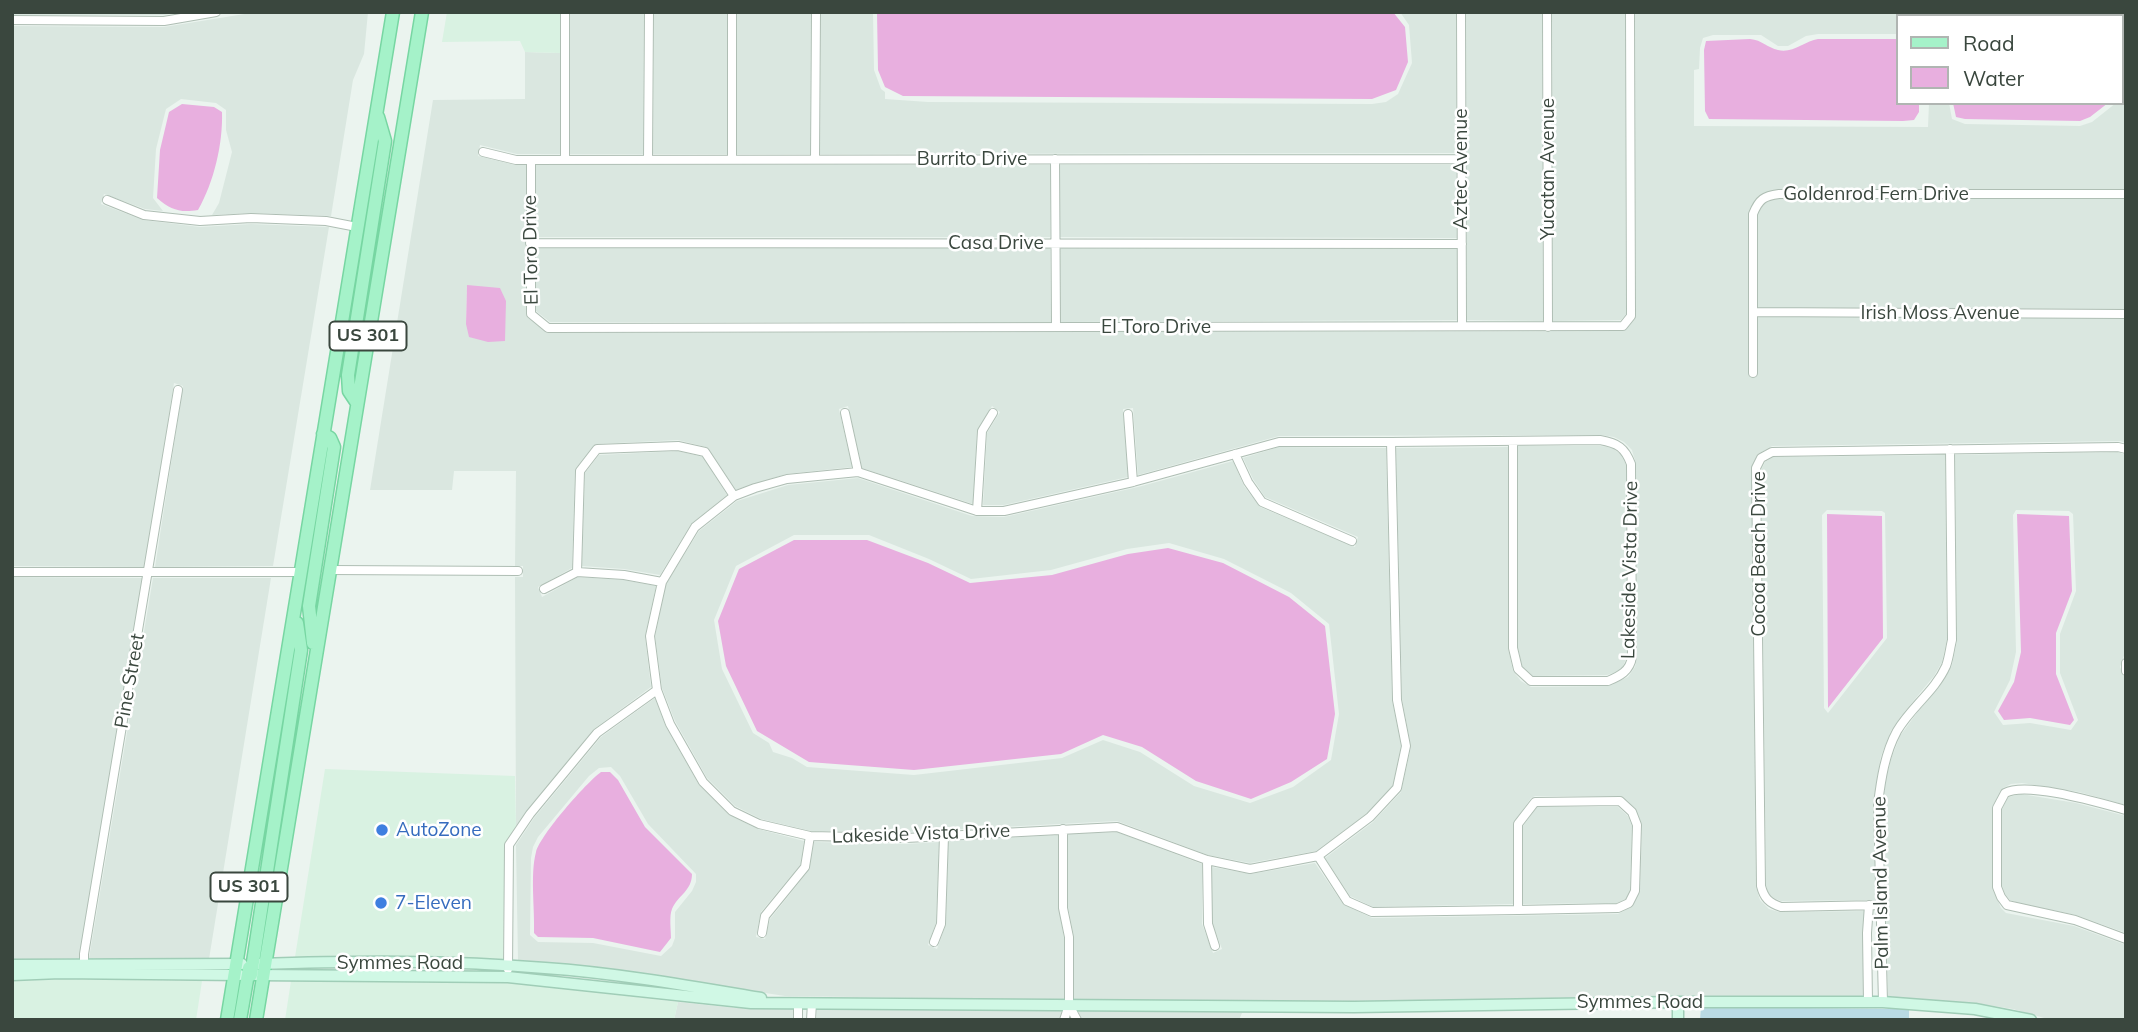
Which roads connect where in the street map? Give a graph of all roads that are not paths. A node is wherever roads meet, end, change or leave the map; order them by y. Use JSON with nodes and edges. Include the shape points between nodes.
{"nodes":[{"id":1,"x":216,"y":12,"type":"edge"},
{"id":2,"x":393,"y":12,"type":"edge"},
{"id":3,"x":422,"y":12,"type":"edge"},
{"id":4,"x":565,"y":12,"type":"edge"},
{"id":5,"x":649,"y":12,"type":"edge"},
{"id":6,"x":732,"y":12,"type":"edge"},
{"id":7,"x":816,"y":12,"type":"edge"},
{"id":8,"x":1461,"y":12,"type":"edge"},
{"id":9,"x":1547,"y":12,"type":"edge"},
{"id":10,"x":1630,"y":12,"type":"edge"},
{"id":11,"x":12,"y":20,"type":"edge"},
{"id":12,"x":377,"y":113,"type":"junction"},
{"id":13,"x":484,"y":152,"type":"dead end"},
{"id":14,"x":565,"y":159,"type":"junction"},
{"id":15,"x":648,"y":159,"type":"junction"},
{"id":16,"x":732,"y":159,"type":"junction"},
{"id":17,"x":815,"y":159,"type":"junction"},
{"id":18,"x":1055,"y":159,"type":"junction"},
{"id":19,"x":1461,"y":159,"type":"junction"},
{"id":20,"x":531,"y":160,"type":"junction"},
{"id":21,"x":2126,"y":194,"type":"edge"},
{"id":22,"x":107,"y":200,"type":"dead end"},
{"id":23,"x":357,"y":227,"type":"junction"},
{"id":24,"x":530,"y":243,"type":"junction"},
{"id":25,"x":1055,"y":243,"type":"junction"},
{"id":26,"x":1462,"y":244,"type":"junction"},
{"id":27,"x":1753,"y":312,"type":"junction"},
{"id":28,"x":2126,"y":314,"type":"edge"},
{"id":29,"x":1462,"y":325,"type":"junction"},
{"id":30,"x":1056,"y":327,"type":"junction"},
{"id":31,"x":1548,"y":327,"type":"junction"},
{"id":32,"x":1753,"y":373,"type":"dead end"},
{"id":33,"x":178,"y":390,"type":"dead end"},
{"id":34,"x":357,"y":403,"type":"junction"},
{"id":35,"x":845,"y":413,"type":"dead end"},
{"id":36,"x":993,"y":413,"type":"dead end"},
{"id":37,"x":1128,"y":414,"type":"dead end"},
{"id":38,"x":323,"y":434,"type":"junction"},
{"id":39,"x":1513,"y":441,"type":"junction"},
{"id":40,"x":1391,"y":442,"type":"junction"},
{"id":41,"x":1950,"y":449,"type":"junction"},
{"id":42,"x":2126,"y":449,"type":"edge"},
{"id":43,"x":1235,"y":454,"type":"junction"},
{"id":44,"x":858,"y":472,"type":"junction"},
{"id":45,"x":1133,"y":482,"type":"junction"},
{"id":46,"x":734,"y":496,"type":"junction"},
{"id":47,"x":977,"y":511,"type":"junction"},
{"id":48,"x":1352,"y":541,"type":"dead end"},
{"id":49,"x":330,"y":570,"type":"junction"},
{"id":50,"x":518,"y":571,"type":"dead end"},
{"id":51,"x":12,"y":572,"type":"edge"},
{"id":52,"x":300,"y":572,"type":"junction"},
{"id":53,"x":577,"y":572,"type":"junction"},
{"id":54,"x":149,"y":573,"type":"junction"},
{"id":55,"x":662,"y":582,"type":"junction"},
{"id":56,"x":544,"y":589,"type":"dead end"},
{"id":57,"x":315,"y":659,"type":"junction"},
{"id":58,"x":2126,"y":663,"type":"edge"},
{"id":59,"x":2126,"y":671,"type":"edge"},
{"id":60,"x":657,"y":690,"type":"junction"},
{"id":61,"x":2126,"y":810,"type":"edge"},
{"id":62,"x":1063,"y":829,"type":"junction"},
{"id":63,"x":944,"y":835,"type":"junction"},
{"id":64,"x":810,"y":836,"type":"junction"},
{"id":65,"x":1318,"y":856,"type":"junction"},
{"id":66,"x":1207,"y":860,"type":"junction"},
{"id":67,"x":1869,"y":905,"type":"junction"},
{"id":68,"x":1881,"y":905,"type":"junction"},
{"id":69,"x":1518,"y":910,"type":"junction"},
{"id":70,"x":762,"y":933,"type":"dead end"},
{"id":71,"x":2126,"y":939,"type":"edge"},
{"id":72,"x":934,"y":942,"type":"dead end"},
{"id":73,"x":1867,"y":942,"type":"junction"},
{"id":74,"x":1881,"y":942,"type":"junction"},
{"id":75,"x":1215,"y":946,"type":"dead end"},
{"id":76,"x":12,"y":965,"type":"edge"},
{"id":77,"x":84,"y":968,"type":"junction"},
{"id":78,"x":250,"y":969,"type":"junction"},
{"id":79,"x":508,"y":971,"type":"junction"},
{"id":80,"x":12,"y":975,"type":"edge"},
{"id":81,"x":1678,"y":1002,"type":"junction"},
{"id":82,"x":1868,"y":1002,"type":"junction"},
{"id":83,"x":1882,"y":1002,"type":"junction"},
{"id":84,"x":798,"y":1003,"type":"junction"},
{"id":85,"x":812,"y":1003,"type":"junction"},
{"id":86,"x":1069,"y":1005,"type":"junction"},
{"id":87,"x":227,"y":1020,"type":"edge"},
{"id":88,"x":240,"y":1020,"type":"edge"},
{"id":89,"x":256,"y":1020,"type":"edge"},
{"id":90,"x":798,"y":1020,"type":"edge"},
{"id":91,"x":811,"y":1020,"type":"edge"},
{"id":92,"x":1064,"y":1020,"type":"edge"},
{"id":93,"x":1077,"y":1020,"type":"edge"},
{"id":94,"x":1678,"y":1020,"type":"edge"},
{"id":95,"x":2031,"y":1020,"type":"edge"}],
"edges":[{"from":1,"to":11,"type":"street","via":[[164,21]]},
{"from":2,"to":12,"type":"main road","number":"US 301"},
{"from":3,"to":34,"type":"main road","number":"US 301"},
{"from":4,"to":14,"type":"street"},
{"from":5,"to":15,"type":"street"},
{"from":6,"to":16,"type":"street"},
{"from":7,"to":17,"type":"street"},
{"from":8,"to":19,"type":"street","name":"Aztec Avenue"},
{"from":9,"to":31,"type":"street","name":"Yucatan Avenue"},
{"from":10,"to":31,"type":"street","name":"El Toro Drive","via":[[1631,316],[1623,326]]},
{"from":12,"to":23,"type":"main road","number":"US 301"},
{"from":12,"to":34,"type":"main road","via":[[385,141],[348,375],[349,391]]},
{"from":13,"to":20,"type":"street","name":"Burrito Drive"},
{"from":14,"to":15,"type":"street","name":"Burrito Drive"},
{"from":14,"to":20,"type":"street","name":"Burrito Drive"},
{"from":15,"to":16,"type":"street","name":"Burrito Drive"},
{"from":16,"to":17,"type":"street","name":"Burrito Drive"},
{"from":17,"to":18,"type":"street","name":"Burrito Drive"},
{"from":18,"to":19,"type":"street","name":"Burrito Drive"},
{"from":18,"to":25,"type":"street"},
{"from":19,"to":26,"type":"street","name":"Aztec Avenue"},
{"from":20,"to":24,"type":"street","name":"El Toro Drive"},
{"from":21,"to":27,"type":"street","name":"Goldenrod Fern Drive","via":[[1765,196],[1754,214]]},
{"from":22,"to":23,"type":"street","via":[[144,215],[200,221],[326,221]]},
{"from":23,"to":38,"type":"main road","number":"US 301"},
{"from":24,"to":25,"type":"street","name":"Casa Drive"},
{"from":24,"to":30,"type":"street","name":"El Toro Drive","via":[[531,314],[548,328]]},
{"from":25,"to":26,"type":"street","name":"Casa Drive"},
{"from":25,"to":30,"type":"street"},
{"from":26,"to":29,"type":"street","name":"Aztec Avenue"},
{"from":27,"to":28,"type":"street","name":"Irish Moss Avenue"},
{"from":27,"to":32,"type":"street","name":"Goldenrod Fern Drive"},
{"from":29,"to":30,"type":"street","name":"El Toro Drive"},
{"from":29,"to":31,"type":"street","name":"El Toro Drive"},
{"from":33,"to":54,"type":"street","name":"Pine Street"},
{"from":34,"to":49,"type":"main road","number":"US 301"},
{"from":35,"to":44,"type":"street"},
{"from":36,"to":47,"type":"street","via":[[982,431]]},
{"from":37,"to":45,"type":"street"},
{"from":38,"to":52,"type":"main road","number":"US 301"},
{"from":38,"to":57,"type":"main road","via":[[334,447],[309,606]]},
{"from":39,"to":39,"type":"street","name":"Lakeside Vista Drive","via":[[1513,648],[1518,669],[1531,681],[1608,681],[1618,677],[1626,672],[1632,657],[1631,464],[1627,453],[1621,446],[1600,440]]},
{"from":39,"to":40,"type":"street","name":"Lakeside Vista Drive"},
{"from":40,"to":43,"type":"street","name":"Lakeside Vista Drive","via":[[1279,442]]},
{"from":40,"to":65,"type":"street","name":"Lakeside Vista Drive","via":[[1397,700],[1406,746],[1397,788],[1370,817]]},
{"from":41,"to":42,"type":"street","name":"Cocoa Beach Drive"},
{"from":41,"to":67,"type":"street","name":"Cocoa Beach Drive","via":[[1772,452],[1761,458],[1756,468],[1763,896],[1781,907]]},
{"from":41,"to":68,"type":"street","name":"Palm Island Avenue","via":[[1952,640],[1947,664],[1905,719],[1886,758],[1878,804]]},
{"from":43,"to":45,"type":"street","name":"Lakeside Vista Drive"},
{"from":43,"to":48,"type":"street","via":[[1262,502]]},
{"from":44,"to":46,"type":"street","name":"Lakeside Vista Drive","via":[[787,479]]},
{"from":44,"to":47,"type":"street","name":"Lakeside Vista Drive"},
{"from":45,"to":47,"type":"street","name":"Lakeside Vista Drive","via":[[1004,511]]},
{"from":46,"to":53,"type":"street","via":[[705,452],[678,446],[597,449],[580,471]]},
{"from":46,"to":55,"type":"street","name":"Lakeside Vista Drive","via":[[695,527]]},
{"from":49,"to":50,"type":"street"},
{"from":49,"to":57,"type":"main road","number":"US 301"},
{"from":51,"to":54,"type":"street"},
{"from":52,"to":54,"type":"street"},
{"from":52,"to":78,"type":"main road","number":"US 301"},
{"from":53,"to":55,"type":"street"},
{"from":53,"to":56,"type":"street"},
{"from":54,"to":77,"type":"street","name":"Pine Street"},
{"from":55,"to":60,"type":"street","name":"Lakeside Vista Drive","via":[[650,636]]},
{"from":57,"to":78,"type":"main road","number":"US 301"},
{"from":58,"to":59,"type":"street"},
{"from":60,"to":64,"type":"street","name":"Lakeside Vista Drive","via":[[670,724],[703,782],[732,811],[759,824]]},
{"from":60,"to":79,"type":"street","via":[[597,733],[509,845]]},
{"from":61,"to":71,"type":"street","via":[[2021,789],[2005,793],[1997,808],[1997,887],[2007,905],[2075,920]]},
{"from":62,"to":63,"type":"street","name":"Lakeside Vista Drive"},
{"from":62,"to":66,"type":"street","name":"Lakeside Vista Drive","via":[[1117,827]]},
{"from":62,"to":86,"type":"street"},
{"from":63,"to":64,"type":"street","name":"Lakeside Vista Drive"},
{"from":63,"to":72,"type":"street","via":[[941,924]]},
{"from":64,"to":70,"type":"street","via":[[805,867],[765,916]]},
{"from":65,"to":66,"type":"street","name":"Lakeside Vista Drive","via":[[1250,869]]},
{"from":65,"to":69,"type":"street","via":[[1347,901],[1372,912]]},
{"from":66,"to":75,"type":"street","via":[[1208,924]]},
{"from":67,"to":68,"type":"street","name":"Cocoa Beach Drive"},
{"from":67,"to":73,"type":"street","name":"Palm Island Avenue"},
{"from":68,"to":74,"type":"street","name":"Palm Island Avenue"},
{"from":69,"to":69,"type":"street","via":[[1618,908],[1629,903],[1635,891],[1637,825],[1632,812],[1620,801],[1535,802],[1518,824]]},
{"from":73,"to":74,"type":"street"},
{"from":73,"to":82,"type":"street","name":"Palm Island Avenue"},
{"from":74,"to":83,"type":"street","name":"Palm Island Avenue"},
{"from":76,"to":77,"type":"street","name":"Symmes Road"},
{"from":77,"to":78,"type":"street","name":"Symmes Road"},
{"from":77,"to":80,"type":"street","name":"Symmes Road"},
{"from":78,"to":79,"type":"street","name":"Symmes Road"},
{"from":78,"to":87,"type":"main road","number":"US 301"},
{"from":78,"to":88,"type":"main road"},
{"from":78,"to":89,"type":"main road","number":"US 301"},
{"from":79,"to":84,"type":"street","name":"Symmes Road","via":[[607,974]]},
{"from":81,"to":82,"type":"street","name":"Symmes Road"},
{"from":81,"to":86,"type":"street","name":"Symmes Road"},
{"from":81,"to":94,"type":"street"},
{"from":82,"to":83,"type":"street","name":"Symmes Road"},
{"from":83,"to":95,"type":"street","name":"Symmes Road","via":[[1975,1009]]},
{"from":84,"to":85,"type":"street","name":"Symmes Road"},
{"from":84,"to":90,"type":"street"},
{"from":85,"to":86,"type":"street","name":"Symmes Road"},
{"from":85,"to":91,"type":"street"},
{"from":86,"to":92,"type":"street"},
{"from":86,"to":93,"type":"street"}]}
